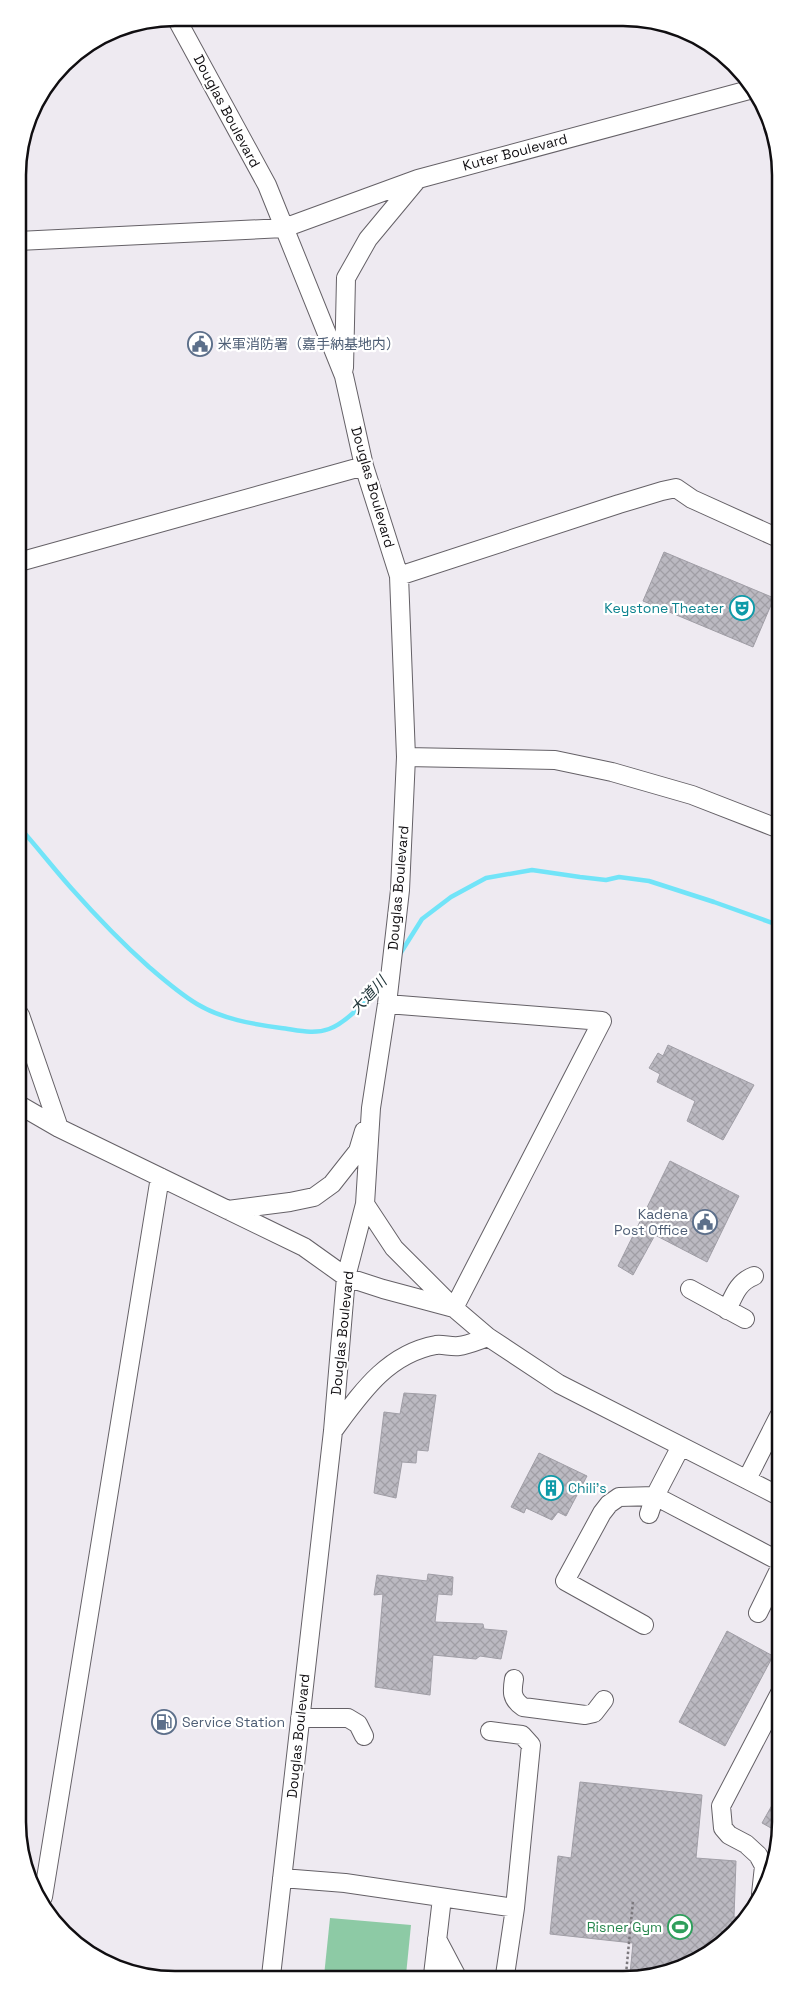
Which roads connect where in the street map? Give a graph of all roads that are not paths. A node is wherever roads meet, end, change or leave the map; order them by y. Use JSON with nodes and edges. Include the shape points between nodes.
{"nodes":[{"id":1,"x":180,"y":26,"type":"edge"},
{"id":2,"x":745,"y":91,"type":"edge"},
{"id":3,"x":418,"y":179,"type":"junction"},
{"id":4,"x":284,"y":228,"type":"junction"},
{"id":5,"x":27,"y":241,"type":"edge"},
{"id":6,"x":344,"y":376,"type":"junction"},
{"id":7,"x":364,"y":466,"type":"junction"},
{"id":8,"x":772,"y":535,"type":"edge"},
{"id":9,"x":27,"y":560,"type":"edge"},
{"id":10,"x":399,"y":576,"type":"junction"},
{"id":11,"x":406,"y":757,"type":"junction"},
{"id":12,"x":772,"y":826,"type":"edge"},
{"id":13,"x":387,"y":1004,"type":"junction"},
{"id":14,"x":26,"y":1034,"type":"edge"},
{"id":15,"x":371,"y":1108,"type":"junction"},
{"id":16,"x":26,"y":1109,"type":"edge"},
{"id":17,"x":59,"y":1128,"type":"junction"},
{"id":18,"x":160,"y":1177,"type":"junction"},
{"id":19,"x":365,"y":1204,"type":"junction"},
{"id":20,"x":228,"y":1210,"type":"junction"},
{"id":21,"x":754,"y":1276,"type":"dead end"},
{"id":22,"x":346,"y":1277,"type":"junction"},
{"id":23,"x":690,"y":1289,"type":"dead end"},
{"id":24,"x":454,"y":1308,"type":"junction"},
{"id":25,"x":728,"y":1310,"type":"junction"},
{"id":26,"x":745,"y":1319,"type":"dead end"},
{"id":27,"x":488,"y":1337,"type":"junction"},
{"id":28,"x":333,"y":1431,"type":"junction"},
{"id":29,"x":771,"y":1431,"type":"edge"},
{"id":30,"x":681,"y":1446,"type":"junction"},
{"id":31,"x":746,"y":1478,"type":"junction"},
{"id":32,"x":771,"y":1492,"type":"edge"},
{"id":33,"x":655,"y":1496,"type":"junction"},
{"id":34,"x":649,"y":1514,"type":"dead end"},
{"id":35,"x":771,"y":1557,"type":"edge"},
{"id":36,"x":771,"y":1586,"type":"edge"},
{"id":37,"x":758,"y":1613,"type":"dead end"},
{"id":38,"x":644,"y":1625,"type":"dead end"},
{"id":39,"x":514,"y":1679,"type":"dead end"},
{"id":40,"x":604,"y":1700,"type":"dead end"},
{"id":41,"x":771,"y":1710,"type":"edge"},
{"id":42,"x":300,"y":1718,"type":"junction"},
{"id":43,"x":490,"y":1732,"type":"dead end"},
{"id":44,"x":364,"y":1736,"type":"dead end"},
{"id":45,"x":764,"y":1869,"type":"edge"},
{"id":46,"x":282,"y":1878,"type":"junction"},
{"id":47,"x":44,"y":1892,"type":"edge"},
{"id":48,"x":442,"y":1898,"type":"junction"},
{"id":49,"x":515,"y":1908,"type":"junction"},
{"id":50,"x":437,"y":1939,"type":"junction"},
{"id":51,"x":272,"y":1971,"type":"edge"},
{"id":52,"x":433,"y":1971,"type":"edge"},
{"id":53,"x":454,"y":1971,"type":"edge"},
{"id":54,"x":506,"y":1971,"type":"edge"}],
"edges":[{"from":1,"to":4,"type":"street","name":"Douglas Boulevard","via":[[267,185]]},
{"from":2,"to":3,"type":"street","name":"Kuter Boulevard"},
{"from":3,"to":4,"type":"street","name":"Kuter Boulevard"},
{"from":3,"to":6,"type":"street","via":[[368,239],[346,278]]},
{"from":4,"to":5,"type":"street","name":"Kuter Boulevard"},
{"from":4,"to":6,"type":"street","name":"Douglas Boulevard"},
{"from":6,"to":7,"type":"street","name":"Douglas Boulevard"},
{"from":7,"to":9,"type":"street"},
{"from":7,"to":10,"type":"street","name":"Douglas Boulevard"},
{"from":8,"to":10,"type":"street","via":[[692,499],[676,488]]},
{"from":10,"to":11,"type":"street","name":"Douglas Boulevard"},
{"from":11,"to":12,"type":"street","via":[[555,760],[692,795]]},
{"from":11,"to":13,"type":"street","name":"Douglas Boulevard","via":[[400,890]]},
{"from":13,"to":15,"type":"street","name":"Douglas Boulevard"},
{"from":13,"to":24,"type":"street","via":[[602,1021]]},
{"from":14,"to":17,"type":"street"},
{"from":15,"to":19,"type":"street","name":"Douglas Boulevard"},
{"from":15,"to":20,"type":"street","via":[[358,1151],[332,1184],[314,1197]]},
{"from":16,"to":17,"type":"street"},
{"from":17,"to":18,"type":"street"},
{"from":18,"to":20,"type":"street"},
{"from":18,"to":47,"type":"street"},
{"from":19,"to":22,"type":"street","name":"Douglas Boulevard"},
{"from":19,"to":24,"type":"street","via":[[394,1248]]},
{"from":20,"to":22,"type":"street","via":[[304,1247]]},
{"from":21,"to":25,"type":"street","via":[[738,1288]]},
{"from":22,"to":24,"type":"street"},
{"from":22,"to":28,"type":"street","name":"Douglas Boulevard"},
{"from":23,"to":25,"type":"street"},
{"from":24,"to":27,"type":"street"},
{"from":25,"to":26,"type":"street"},
{"from":27,"to":28,"type":"street","via":[[459,1346],[438,1344],[403,1356],[371,1381]]},
{"from":27,"to":30,"type":"street","via":[[559,1384]]},
{"from":28,"to":42,"type":"street","name":"Douglas Boulevard"},
{"from":29,"to":31,"type":"street"},
{"from":30,"to":31,"type":"street"},
{"from":30,"to":33,"type":"street"},
{"from":31,"to":32,"type":"street"},
{"from":33,"to":34,"type":"street"},
{"from":33,"to":35,"type":"street"},
{"from":33,"to":38,"type":"street","via":[[620,1498],[609,1504],[565,1581]]},
{"from":36,"to":37,"type":"street"},
{"from":39,"to":40,"type":"street","via":[[513,1697],[523,1706],[585,1715],[594,1713]]},
{"from":41,"to":45,"type":"street","via":[[721,1806],[723,1828],[758,1855]]},
{"from":42,"to":44,"type":"street","via":[[348,1718],[358,1724]]},
{"from":42,"to":46,"type":"street","name":"Douglas Boulevard"},
{"from":43,"to":49,"type":"street","via":[[522,1735],[530,1745]]},
{"from":46,"to":48,"type":"street","via":[[345,1883]]},
{"from":46,"to":51,"type":"street","name":"Douglas Boulevard"},
{"from":48,"to":49,"type":"street"},
{"from":48,"to":50,"type":"street"},
{"from":49,"to":54,"type":"street"},
{"from":50,"to":52,"type":"street"},
{"from":50,"to":53,"type":"street"}]}
